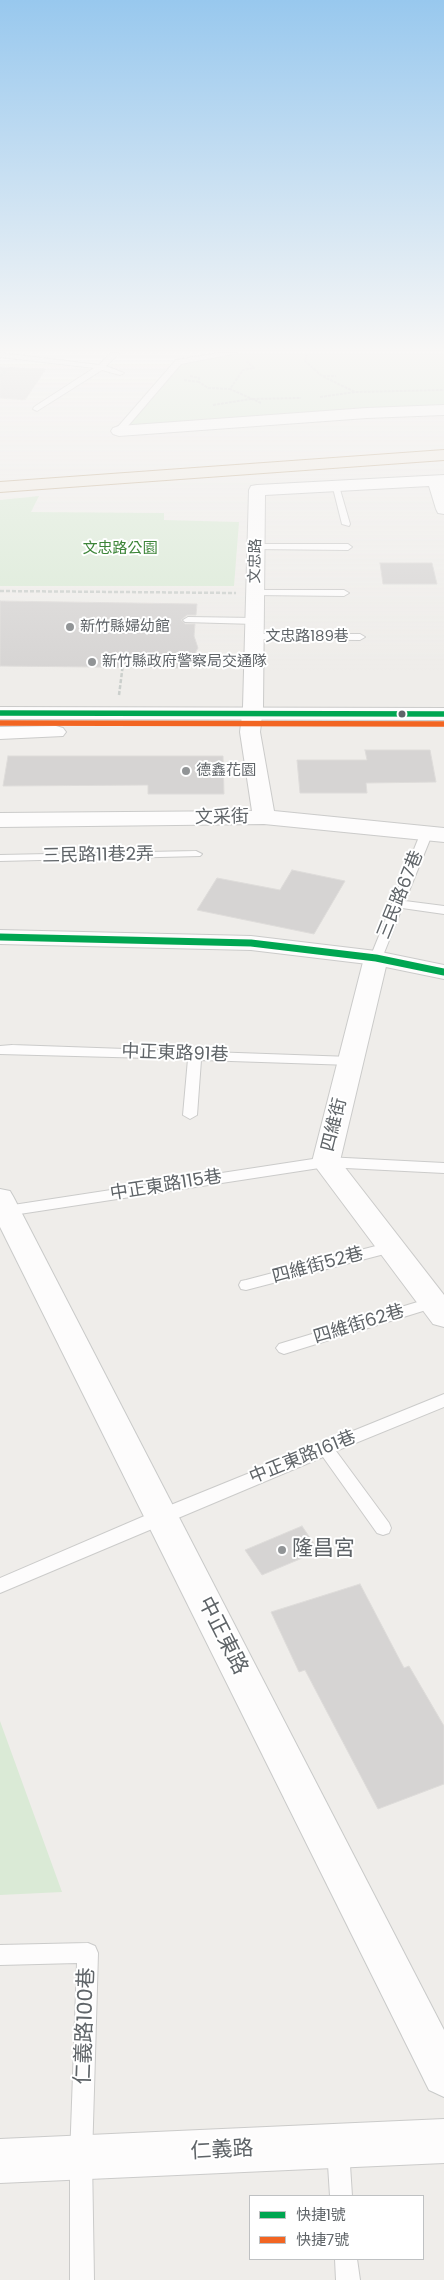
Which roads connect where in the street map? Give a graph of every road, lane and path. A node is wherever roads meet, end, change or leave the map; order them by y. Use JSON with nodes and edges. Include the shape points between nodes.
{"nodes":[{"id":1,"x":175,"y":459,"type":"edge"},
{"id":2,"x":376,"y":459,"type":"edge"},
{"id":3,"x":0,"y":472,"type":"edge"},
{"id":4,"x":440,"y":480,"type":"edge"},
{"id":5,"x":335,"y":486,"type":"junction"},
{"id":6,"x":0,"y":487,"type":"edge"},
{"id":7,"x":444,"y":509,"type":"edge"},
{"id":8,"x":346,"y":524,"type":"dead end"},
{"id":9,"x":256,"y":547,"type":"junction"},
{"id":10,"x":348,"y":547,"type":"dead end"},
{"id":11,"x":0,"y":591,"type":"edge"},
{"id":12,"x":247,"y":593,"type":"junction"},
{"id":13,"x":344,"y":593,"type":"dead end"},
{"id":14,"x":188,"y":620,"type":"dead end"},
{"id":15,"x":255,"y":629,"type":"junction"},
{"id":16,"x":360,"y":638,"type":"dead end"},
{"id":17,"x":123,"y":664,"type":"dead end"},
{"id":18,"x":0,"y":713,"type":"edge"},
{"id":19,"x":118,"y":714,"type":"junction"},
{"id":20,"x":444,"y":714,"type":"edge"},
{"id":21,"x":251,"y":723,"type":"junction"},
{"id":22,"x":0,"y":732,"type":"edge"},
{"id":23,"x":444,"y":732,"type":"edge"},
{"id":24,"x":264,"y":817,"type":"junction"},
{"id":25,"x":0,"y":820,"type":"edge"},
{"id":26,"x":435,"y":833,"type":"edge"},
{"id":27,"x":196,"y":854,"type":"dead end"},
{"id":28,"x":0,"y":858,"type":"edge"},
{"id":29,"x":398,"y":904,"type":"junction"},
{"id":30,"x":444,"y":910,"type":"edge"},
{"id":31,"x":0,"y":938,"type":"edge"},
{"id":32,"x":376,"y":958,"type":"junction"},
{"id":33,"x":444,"y":972,"type":"edge"},
{"id":34,"x":0,"y":1050,"type":"edge"},
{"id":35,"x":195,"y":1055,"type":"junction"},
{"id":36,"x":351,"y":1061,"type":"junction"},
{"id":37,"x":190,"y":1115,"type":"dead end"},
{"id":38,"x":326,"y":1162,"type":"junction"},
{"id":39,"x":444,"y":1168,"type":"edge"},
{"id":40,"x":2,"y":1206,"type":"edge"},
{"id":41,"x":391,"y":1246,"type":"junction"},
{"id":42,"x":246,"y":1286,"type":"dead end"},
{"id":43,"x":439,"y":1309,"type":"edge"},
{"id":44,"x":284,"y":1348,"type":"dead end"},
{"id":45,"x":444,"y":1400,"type":"edge"},
{"id":46,"x":326,"y":1448,"type":"junction"},
{"id":47,"x":162,"y":1516,"type":"junction"},
{"id":48,"x":383,"y":1528,"type":"dead end"},
{"id":49,"x":0,"y":1586,"type":"edge"},
{"id":50,"x":0,"y":1955,"type":"edge"},
{"id":51,"x":444,"y":2075,"type":"edge"},
{"id":52,"x":444,"y":2141,"type":"edge"},
{"id":53,"x":337,"y":2146,"type":"junction"},
{"id":54,"x":81,"y":2158,"type":"junction"},
{"id":55,"x":0,"y":2161,"type":"edge"},
{"id":56,"x":341,"y":2195,"type":"edge"},
{"id":57,"x":346,"y":2260,"type":"edge"},
{"id":58,"x":82,"y":2280,"type":"edge"},
{"id":59,"x":348,"y":2280,"type":"edge"}],
"edges":[{"from":1,"to":3,"type":"highway"},
{"from":2,"to":6,"type":"highway"},
{"from":4,"to":5,"type":"street","name":"文忠路"},
{"from":4,"to":7,"type":"street"},
{"from":5,"to":8,"type":"lane"},
{"from":5,"to":9,"type":"street","name":"文忠路","via":[[257,490]]},
{"from":9,"to":10,"type":"lane"},
{"from":9,"to":12,"type":"street","name":"文忠路"},
{"from":11,"to":12,"type":"path"},
{"from":12,"to":13,"type":"lane"},
{"from":12,"to":15,"type":"street","name":"文忠路"},
{"from":14,"to":15,"type":"lane","name":"文忠路189巷"},
{"from":15,"to":16,"type":"lane","name":"文忠路189巷"},
{"from":15,"to":21,"type":"street","name":"文忠路"},
{"from":17,"to":19,"type":"path"},
{"from":18,"to":19,"type":"street"},
{"from":19,"to":21,"type":"street"},
{"from":20,"to":21,"type":"street"},
{"from":21,"to":22,"type":"street"},
{"from":21,"to":23,"type":"street"},
{"from":21,"to":24,"type":"street","name":"文忠路"},
{"from":24,"to":25,"type":"street","name":"文采街"},
{"from":24,"to":26,"type":"street","name":"文采街"},
{"from":26,"to":29,"type":"lane","name":"三民路67巷"},
{"from":27,"to":28,"type":"lane","name":"三民路11巷2弄"},
{"from":29,"to":30,"type":"lane"},
{"from":29,"to":32,"type":"lane","name":"三民路67巷"},
{"from":31,"to":32,"type":"street","via":[[251,943]]},
{"from":32,"to":33,"type":"street"},
{"from":32,"to":36,"type":"street","name":"四維街"},
{"from":34,"to":35,"type":"lane","name":"中正東路91巷"},
{"from":35,"to":36,"type":"lane","name":"中正東路91巷"},
{"from":35,"to":37,"type":"lane"},
{"from":36,"to":38,"type":"street","name":"四維街"},
{"from":38,"to":39,"type":"lane","name":"中正東路115巷"},
{"from":38,"to":40,"type":"lane","name":"中正東路115巷"},
{"from":38,"to":41,"type":"street","name":"四維街"},
{"from":40,"to":47,"type":"street","name":"中正東路"},
{"from":41,"to":42,"type":"lane","name":"四維街52巷"},
{"from":41,"to":43,"type":"street","name":"四維街"},
{"from":43,"to":44,"type":"lane","name":"四維街62巷"},
{"from":45,"to":46,"type":"lane","name":"中正東路161巷"},
{"from":46,"to":47,"type":"lane","name":"中正東路161巷"},
{"from":46,"to":48,"type":"lane"},
{"from":47,"to":49,"type":"lane","name":"中正東路161巷"},
{"from":47,"to":51,"type":"street","name":"中正東路"},
{"from":50,"to":54,"type":"lane","name":"仁義路100巷","via":[[88,1953]]},
{"from":52,"to":53,"type":"street","name":"仁義路"},
{"from":53,"to":54,"type":"street","name":"仁義路"},
{"from":53,"to":56,"type":"lane"},
{"from":54,"to":55,"type":"street","name":"仁義路"},
{"from":54,"to":58,"type":"lane"},
{"from":57,"to":59,"type":"lane"}]}
